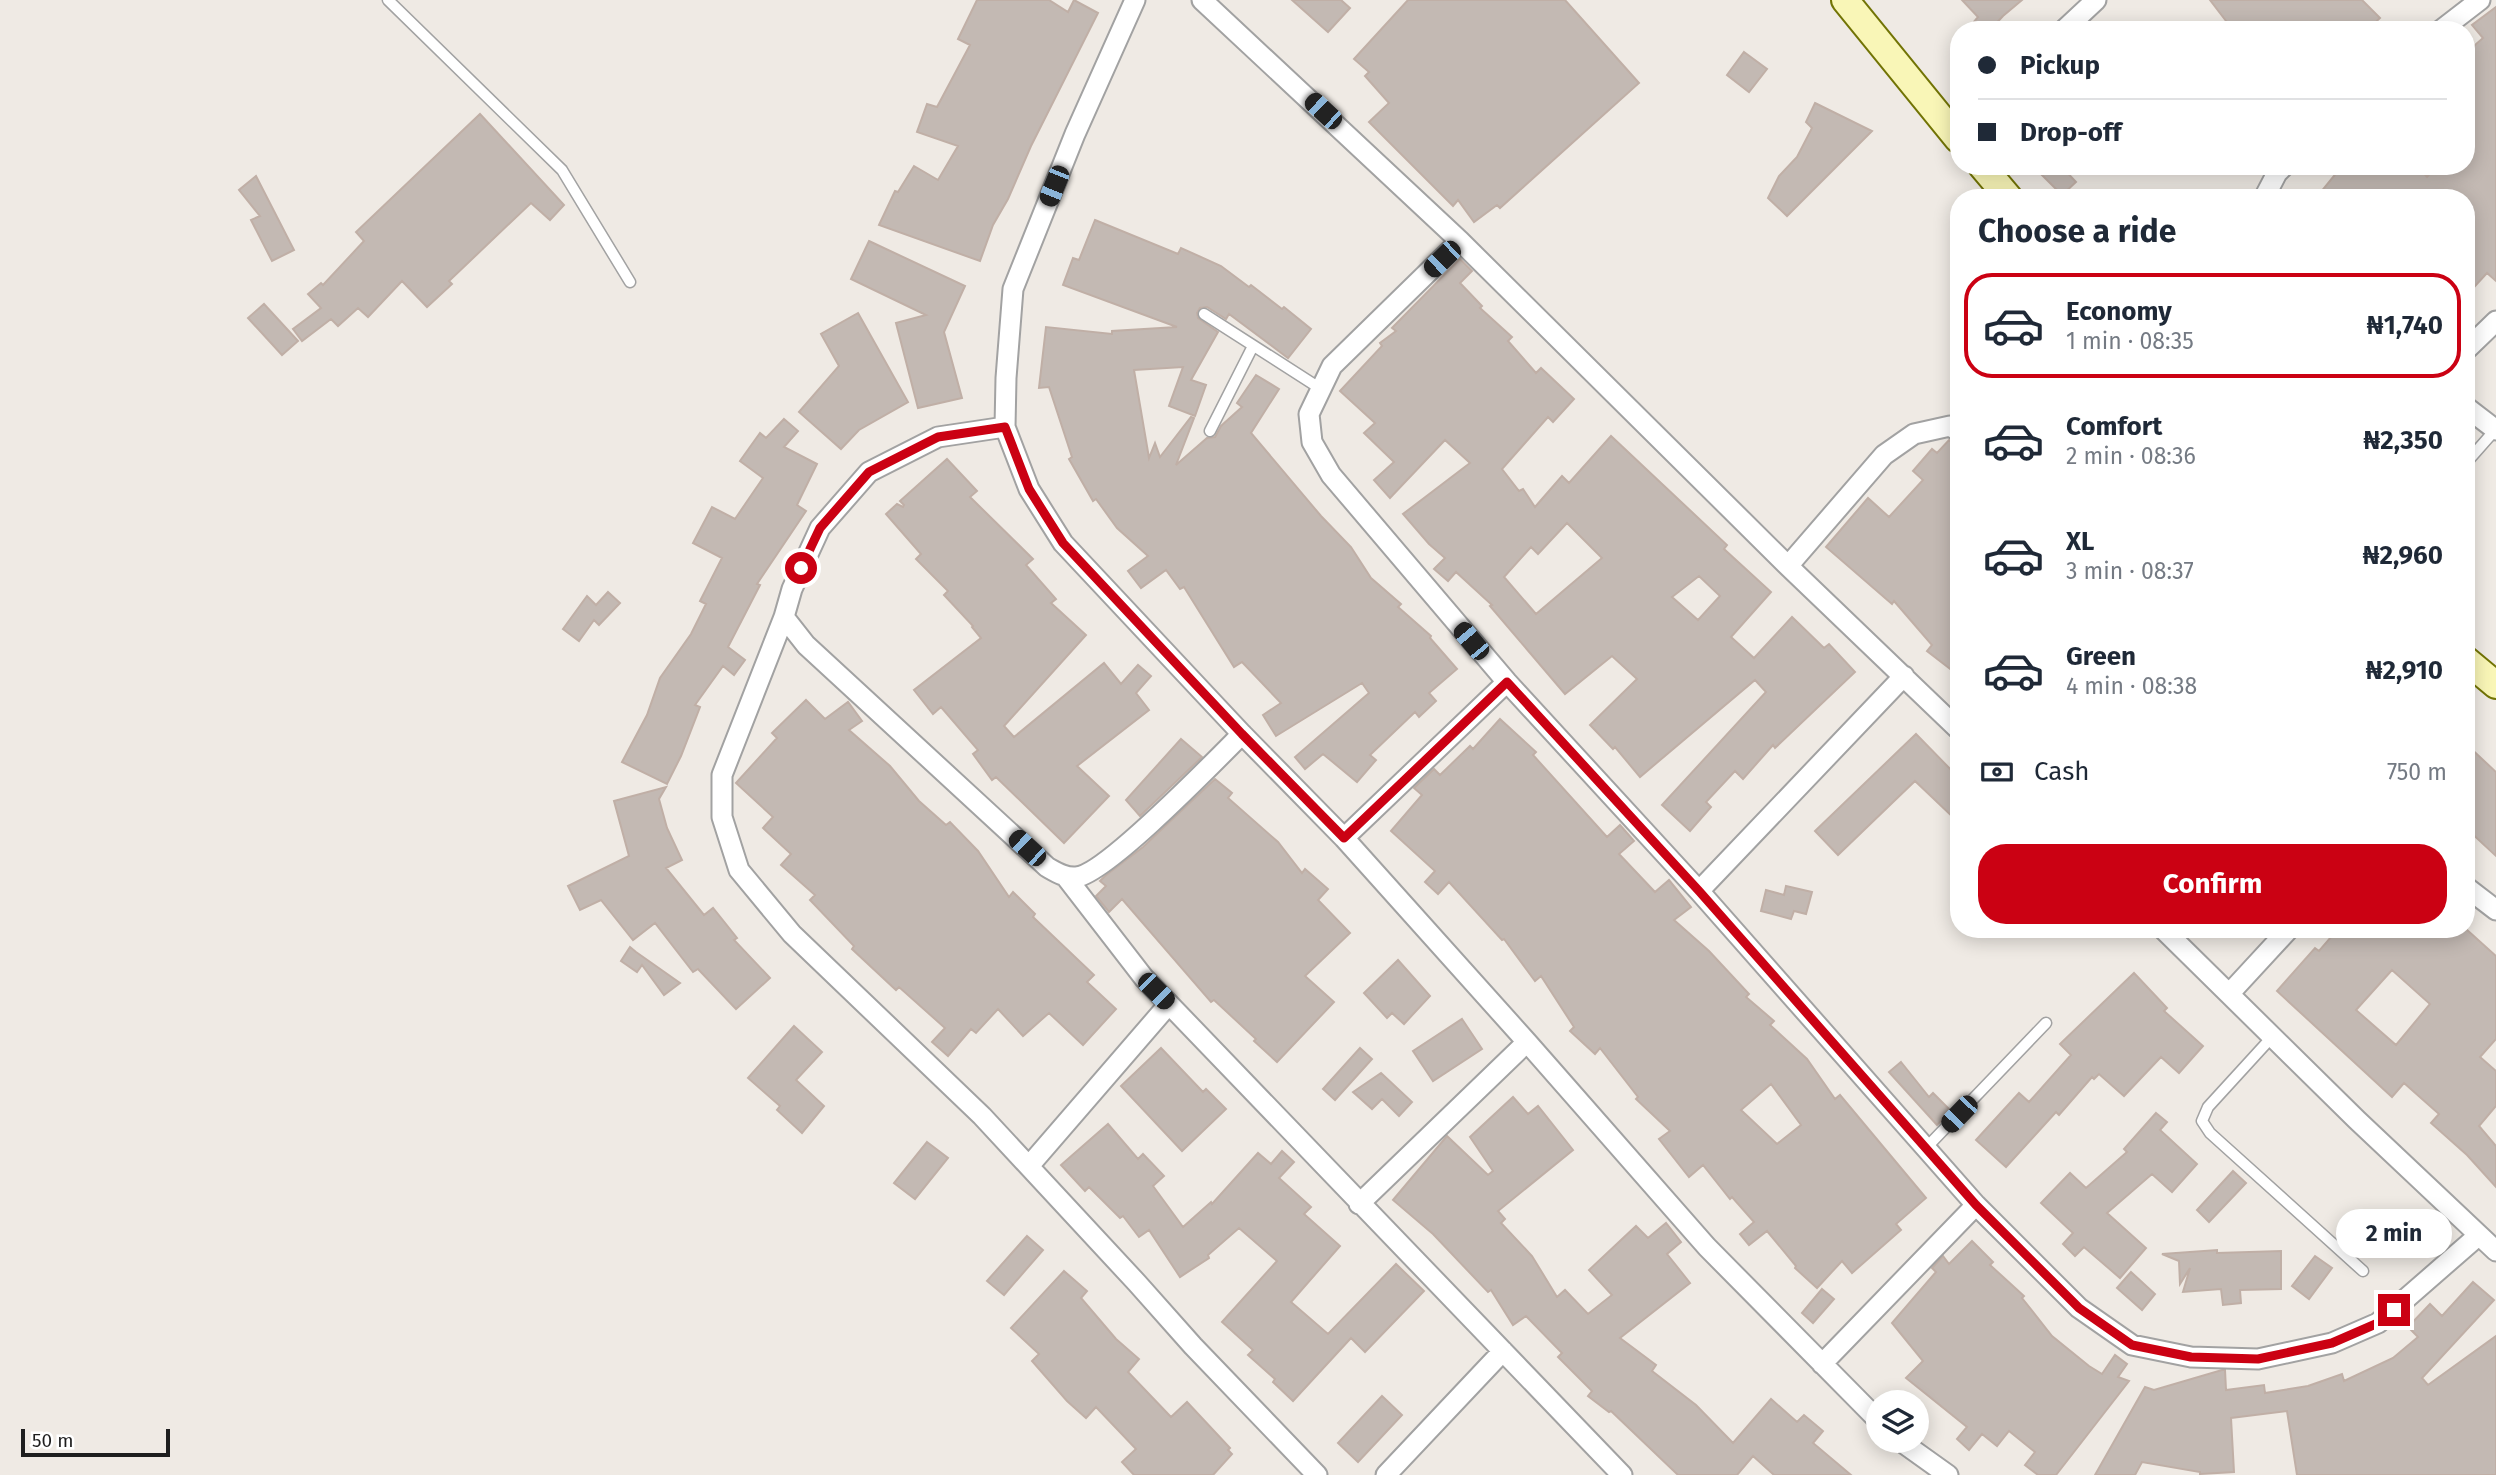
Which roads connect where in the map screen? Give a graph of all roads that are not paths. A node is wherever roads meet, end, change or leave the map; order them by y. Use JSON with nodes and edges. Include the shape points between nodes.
{"nodes":[{"id":1,"x":388,"y":0,"type":"edge"},
{"id":2,"x":1135,"y":0,"type":"edge"},
{"id":3,"x":1202,"y":0,"type":"edge"},
{"id":4,"x":1845,"y":0,"type":"edge"},
{"id":5,"x":2096,"y":0,"type":"edge"},
{"id":6,"x":2480,"y":0,"type":"edge"},
{"id":7,"x":2074,"y":21,"type":"edge"},
{"id":8,"x":2453,"y":21,"type":"edge"},
{"id":9,"x":1950,"y":126,"type":"edge"},
{"id":10,"x":1990,"y":175,"type":"edge"},
{"id":11,"x":2002,"y":189,"type":"edge"},
{"id":12,"x":1460,"y":241,"type":"junction"},
{"id":13,"x":630,"y":282,"type":"dead end"},
{"id":14,"x":1204,"y":314,"type":"dead end"},
{"id":15,"x":2496,"y":321,"type":"edge"},
{"id":16,"x":2475,"y":341,"type":"edge"},
{"id":17,"x":1252,"y":346,"type":"junction"},
{"id":18,"x":1321,"y":389,"type":"junction"},
{"id":19,"x":2475,"y":414,"type":"edge"},
{"id":20,"x":1950,"y":426,"type":"edge"},
{"id":21,"x":1005,"y":427,"type":"junction"},
{"id":22,"x":2496,"y":430,"type":"edge"},
{"id":23,"x":1210,"y":431,"type":"dead end"},
{"id":24,"x":2475,"y":453,"type":"edge"},
{"id":25,"x":1788,"y":566,"type":"junction"},
{"id":26,"x":784,"y":617,"type":"junction"},
{"id":27,"x":2475,"y":668,"type":"edge"},
{"id":28,"x":1904,"y":677,"type":"junction"},
{"id":29,"x":1507,"y":682,"type":"junction"},
{"id":30,"x":2496,"y":685,"type":"edge"},
{"id":31,"x":1950,"y":721,"type":"edge"},
{"id":32,"x":1242,"y":734,"type":"junction"},
{"id":33,"x":1344,"y":838,"type":"junction"},
{"id":34,"x":1066,"y":877,"type":"junction"},
{"id":35,"x":1699,"y":891,"type":"junction"},
{"id":36,"x":2475,"y":894,"type":"edge"},
{"id":37,"x":2496,"y":910,"type":"edge"},
{"id":38,"x":2172,"y":938,"type":"edge"},
{"id":39,"x":2280,"y":938,"type":"edge"},
{"id":40,"x":2229,"y":994,"type":"junction"},
{"id":41,"x":1169,"y":1004,"type":"junction"},
{"id":42,"x":2046,"y":1023,"type":"dead end"},
{"id":43,"x":2272,"y":1037,"type":"junction"},
{"id":44,"x":1527,"y":1042,"type":"junction"},
{"id":45,"x":1926,"y":1148,"type":"junction"},
{"id":46,"x":1029,"y":1166,"type":"junction"},
{"id":47,"x":1359,"y":1204,"type":"junction"},
{"id":48,"x":1976,"y":1205,"type":"junction"},
{"id":49,"x":2479,"y":1235,"type":"junction"},
{"id":50,"x":2496,"y":1251,"type":"edge"},
{"id":51,"x":2363,"y":1271,"type":"dead end"},
{"id":52,"x":1503,"y":1351,"type":"junction"},
{"id":53,"x":1822,"y":1364,"type":"junction"},
{"id":54,"x":1866,"y":1408,"type":"edge"},
{"id":55,"x":1917,"y":1453,"type":"edge"},
{"id":56,"x":1317,"y":1475,"type":"edge"},
{"id":57,"x":1386,"y":1475,"type":"edge"},
{"id":58,"x":1622,"y":1475,"type":"edge"},
{"id":59,"x":1948,"y":1475,"type":"edge"}],
"edges":[{"from":1,"to":13,"type":"lane","via":[[562,170]]},
{"from":2,"to":21,"type":"street","via":[[1074,134],[1013,289]]},
{"from":3,"to":12,"type":"street"},
{"from":4,"to":9,"type":"main road"},
{"from":5,"to":7,"type":"street"},
{"from":6,"to":8,"type":"street"},
{"from":10,"to":11,"type":"main road"},
{"from":12,"to":18,"type":"street","via":[[1332,366]]},
{"from":12,"to":25,"type":"street"},
{"from":14,"to":17,"type":"lane"},
{"from":15,"to":16,"type":"street"},
{"from":17,"to":18,"type":"lane"},
{"from":17,"to":23,"type":"lane"},
{"from":18,"to":29,"type":"street","via":[[1308,414],[1312,442],[1331,475]]},
{"from":19,"to":22,"type":"street"},
{"from":20,"to":25,"type":"street","via":[[1914,434],[1884,455]]},
{"from":21,"to":26,"type":"street","via":[[938,437],[869,472],[820,528]]},
{"from":21,"to":32,"type":"street","via":[[1029,489],[1063,543]]},
{"from":22,"to":24,"type":"lane"},
{"from":25,"to":28,"type":"street"},
{"from":26,"to":34,"type":"street","via":[[826,664],[1047,867]]},
{"from":26,"to":46,"type":"street","via":[[722,775],[722,817],[739,870],[792,934]]},
{"from":27,"to":30,"type":"main road"},
{"from":28,"to":31,"type":"street"},
{"from":28,"to":35,"type":"street"},
{"from":29,"to":33,"type":"street"},
{"from":29,"to":35,"type":"street"},
{"from":32,"to":33,"type":"street"},
{"from":32,"to":34,"type":"street","via":[[1153,822],[1094,869],[1079,877]]},
{"from":33,"to":44,"type":"street"},
{"from":34,"to":41,"type":"street","via":[[1135,968]]},
{"from":35,"to":45,"type":"street"},
{"from":36,"to":37,"type":"street"},
{"from":38,"to":40,"type":"street"},
{"from":39,"to":40,"type":"street"},
{"from":40,"to":43,"type":"street"},
{"from":41,"to":46,"type":"street"},
{"from":41,"to":47,"type":"street"},
{"from":42,"to":45,"type":"lane"},
{"from":43,"to":49,"type":"street"},
{"from":43,"to":51,"type":"lane","via":[[2208,1107],[2202,1121]]},
{"from":44,"to":47,"type":"street"},
{"from":44,"to":53,"type":"street","via":[[1707,1247]]},
{"from":45,"to":48,"type":"street"},
{"from":46,"to":56,"type":"street"},
{"from":47,"to":52,"type":"street"},
{"from":48,"to":49,"type":"street","via":[[2079,1308],[2132,1345],[2191,1357],[2258,1359],[2332,1343],[2378,1323]]},
{"from":48,"to":53,"type":"street"},
{"from":49,"to":50,"type":"street"},
{"from":52,"to":57,"type":"street"},
{"from":52,"to":58,"type":"street"},
{"from":53,"to":54,"type":"street"},
{"from":55,"to":59,"type":"street"}]}
